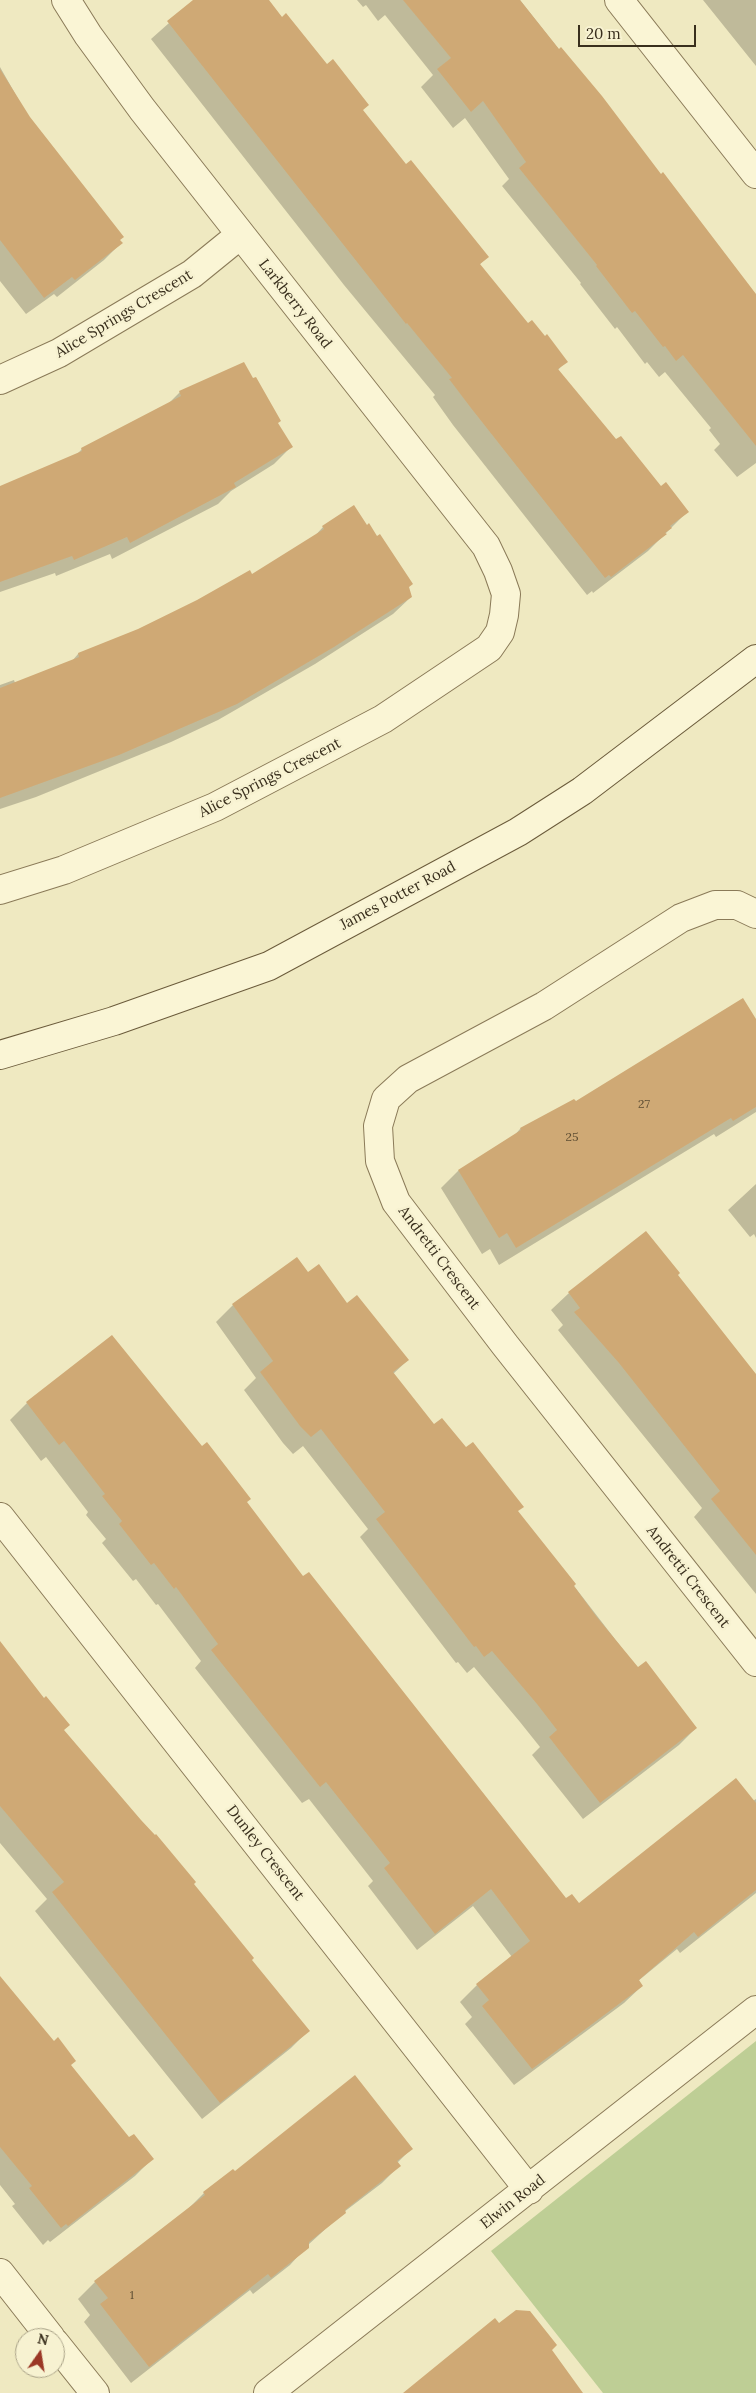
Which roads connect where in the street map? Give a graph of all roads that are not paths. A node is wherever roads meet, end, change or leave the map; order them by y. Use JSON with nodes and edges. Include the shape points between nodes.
{"nodes":[{"id":1,"x":66,"y":0,"type":"edge"},
{"id":2,"x":619,"y":0,"type":"edge"},
{"id":3,"x":756,"y":174,"type":"edge"},
{"id":4,"x":240,"y":235,"type":"junction"},
{"id":5,"x":0,"y":380,"type":"edge"},
{"id":6,"x":504,"y":615,"type":"joint"},
{"id":7,"x":756,"y":659,"type":"edge"},
{"id":8,"x":0,"y":890,"type":"edge"},
{"id":9,"x":756,"y":914,"type":"edge"},
{"id":10,"x":0,"y":1055,"type":"edge"},
{"id":11,"x":0,"y":1517,"type":"edge"},
{"id":12,"x":756,"y":1662,"type":"edge"},
{"id":13,"x":756,"y":2010,"type":"edge"},
{"id":14,"x":529,"y":2190,"type":"junction"},
{"id":15,"x":0,"y":2273,"type":"edge"},
{"id":16,"x":43,"y":2328,"type":"edge"},
{"id":17,"x":65,"y":2356,"type":"edge"},
{"id":18,"x":95,"y":2393,"type":"edge"},
{"id":19,"x":268,"y":2393,"type":"edge"}],
"edges":[{"from":1,"to":4,"type":"street","name":"Larkberry Road","via":[[88,35]]},
{"from":2,"to":3,"type":"street"},
{"from":4,"to":5,"type":"street","name":"Alice Springs Crescent","via":[[168,289],[59,353]]},
{"from":4,"to":6,"type":"street","name":"Larkberry Road","via":[[486,546],[506,594]]},
{"from":6,"to":8,"type":"street","name":"Alice Springs Crescent","via":[[500,632],[489,648],[383,719],[215,807],[64,870]]},
{"from":7,"to":10,"type":"street","name":"James Potter Road","via":[[582,791],[518,832],[269,966],[114,1021]]},
{"from":9,"to":12,"type":"street","name":"Andretti Crescent","via":[[737,905],[715,905],[681,918],[544,1006],[408,1079],[386,1099],[378,1126],[380,1161],[396,1202]]},
{"from":11,"to":14,"type":"street","name":"Dunley Crescent"},
{"from":13,"to":14,"type":"street","name":"Elwin Road"},
{"from":14,"to":19,"type":"street","name":"Elwin Road"},
{"from":15,"to":16,"type":"street"},
{"from":17,"to":18,"type":"street"}]}
